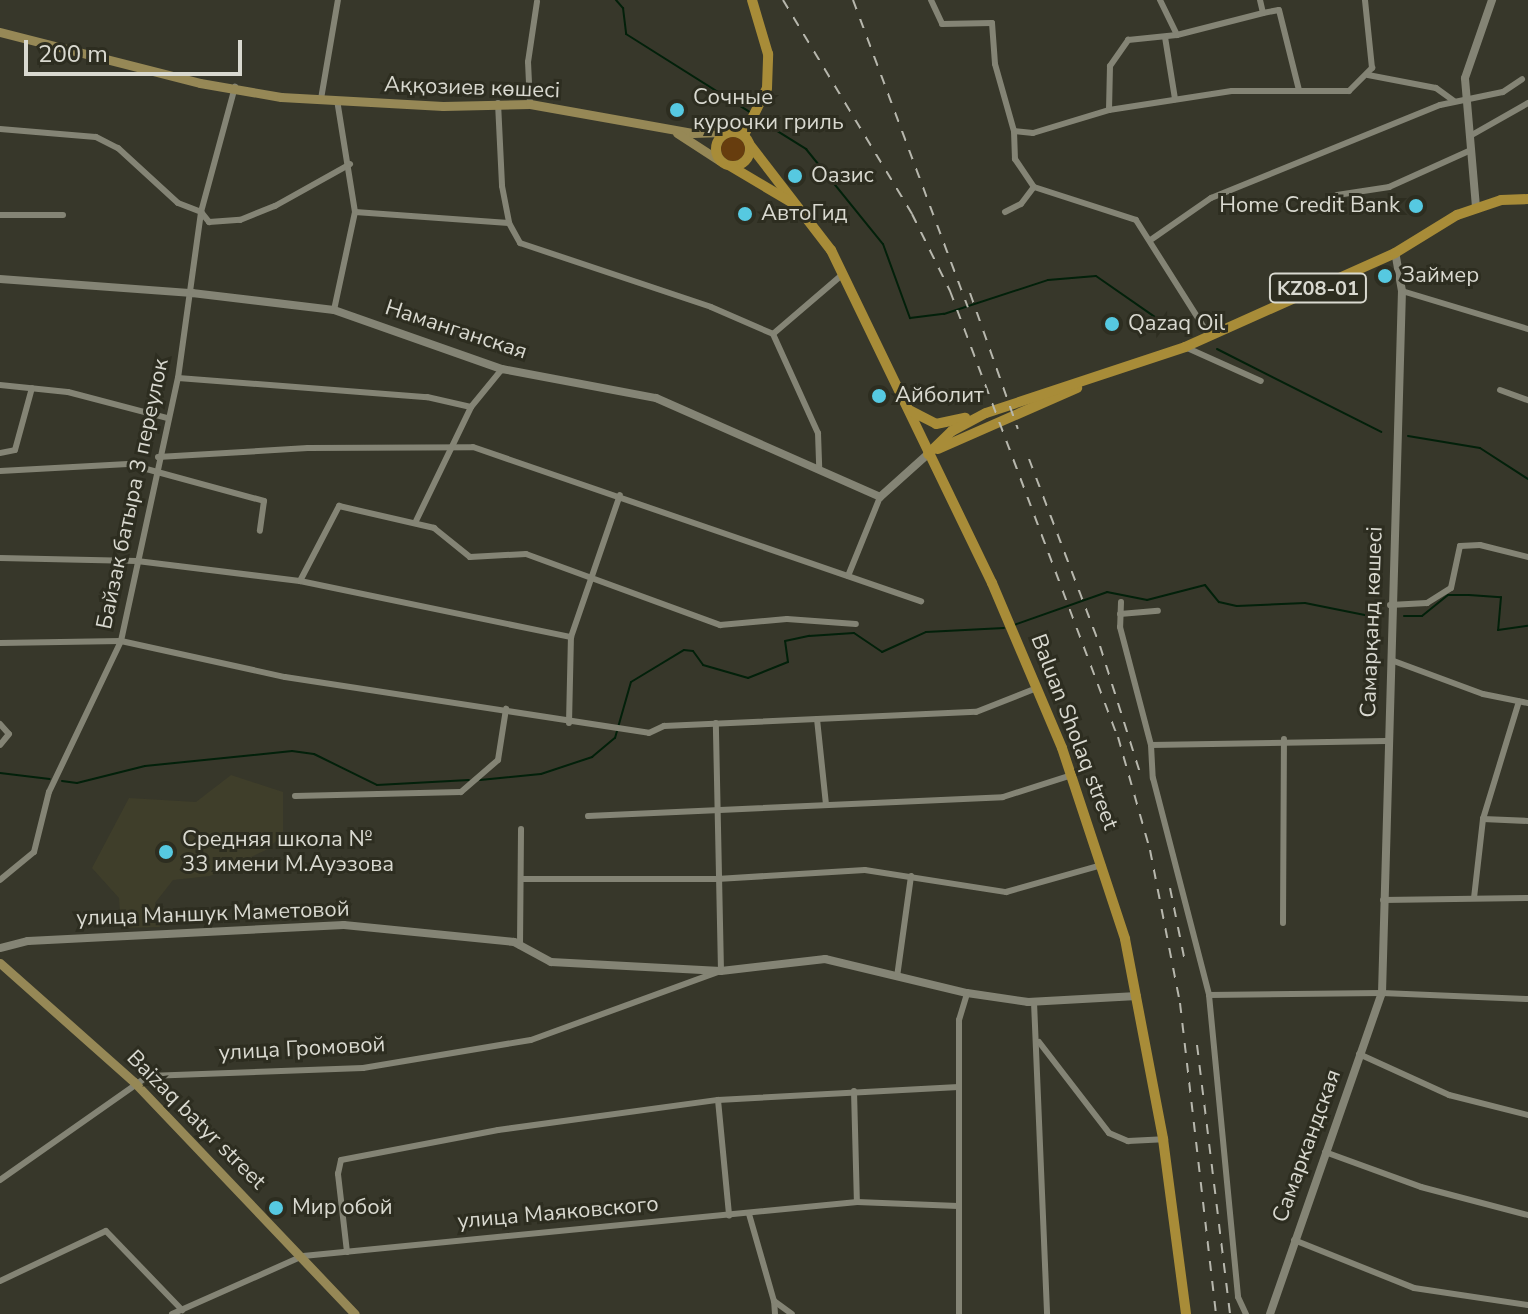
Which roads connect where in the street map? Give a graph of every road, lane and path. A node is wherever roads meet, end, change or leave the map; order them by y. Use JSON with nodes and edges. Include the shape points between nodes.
{"nodes":[{"id":1,"x":338,"y":0,"type":"edge"},
{"id":2,"x":752,"y":0,"type":"edge"},
{"id":3,"x":931,"y":0,"type":"edge"},
{"id":4,"x":1160,"y":0,"type":"edge"},
{"id":5,"x":1260,"y":0,"type":"edge"},
{"id":6,"x":1365,"y":0,"type":"edge"},
{"id":7,"x":1492,"y":0,"type":"edge"},
{"id":8,"x":537,"y":2,"type":"dead end"},
{"id":9,"x":1263,"y":13,"type":"junction"},
{"id":10,"x":0,"y":32,"type":"edge"},
{"id":11,"x":1177,"y":35,"type":"junction"},
{"id":12,"x":1165,"y":37,"type":"junction"},
{"id":13,"x":1366,"y":78,"type":"junction"},
{"id":14,"x":1522,"y":79,"type":"dead end"},
{"id":15,"x":235,"y":87,"type":"junction"},
{"id":16,"x":1299,"y":90,"type":"junction"},
{"id":17,"x":1466,"y":97,"type":"junction"},
{"id":18,"x":321,"y":99,"type":"junction"},
{"id":19,"x":1175,"y":99,"type":"junction"},
{"id":20,"x":337,"y":100,"type":"junction"},
{"id":21,"x":1454,"y":101,"type":"junction"},
{"id":22,"x":498,"y":103,"type":"junction"},
{"id":23,"x":1528,"y":103,"type":"edge"},
{"id":24,"x":530,"y":104,"type":"junction"},
{"id":25,"x":1109,"y":110,"type":"junction"},
{"id":26,"x":667,"y":128,"type":"junction"},
{"id":27,"x":0,"y":129,"type":"edge"},
{"id":28,"x":1014,"y":131,"type":"junction"},
{"id":29,"x":730,"y":132,"type":"junction"},
{"id":30,"x":1470,"y":136,"type":"junction"},
{"id":31,"x":747,"y":140,"type":"junction"},
{"id":32,"x":1471,"y":150,"type":"junction"},
{"id":33,"x":725,"y":163,"type":"junction"},
{"id":34,"x":350,"y":164,"type":"junction"},
{"id":35,"x":1034,"y":187,"type":"junction"},
{"id":36,"x":1337,"y":195,"type":"dead end"},
{"id":37,"x":1528,"y":199,"type":"edge"},
{"id":38,"x":1476,"y":207,"type":"junction"},
{"id":39,"x":798,"y":208,"type":"junction"},
{"id":40,"x":201,"y":212,"type":"junction"},
{"id":41,"x":355,"y":212,"type":"junction"},
{"id":42,"x":1005,"y":212,"type":"dead end"},
{"id":43,"x":0,"y":215,"type":"edge"},
{"id":44,"x":63,"y":215,"type":"dead end"},
{"id":45,"x":509,"y":223,"type":"junction"},
{"id":46,"x":1152,"y":239,"type":"junction"},
{"id":47,"x":1395,"y":253,"type":"junction"},
{"id":48,"x":843,"y":274,"type":"junction"},
{"id":49,"x":0,"y":279,"type":"edge"},
{"id":50,"x":1402,"y":291,"type":"junction"},
{"id":51,"x":192,"y":293,"type":"junction"},
{"id":52,"x":334,"y":310,"type":"junction"},
{"id":53,"x":1528,"y":329,"type":"edge"},
{"id":54,"x":773,"y":334,"type":"junction"},
{"id":55,"x":1210,"y":337,"type":"junction"},
{"id":56,"x":1185,"y":347,"type":"junction"},
{"id":57,"x":502,"y":369,"type":"junction"},
{"id":58,"x":1104,"y":375,"type":"junction"},
{"id":59,"x":178,"y":378,"type":"junction"},
{"id":60,"x":1261,"y":381,"type":"dead end"},
{"id":61,"x":0,"y":385,"type":"edge"},
{"id":62,"x":32,"y":388,"type":"junction"},
{"id":63,"x":1500,"y":390,"type":"dead end"},
{"id":64,"x":1528,"y":400,"type":"edge"},
{"id":65,"x":905,"y":406,"type":"junction"},
{"id":66,"x":471,"y":407,"type":"junction"},
{"id":67,"x":986,"y":413,"type":"junction"},
{"id":68,"x":167,"y":418,"type":"junction"},
{"id":69,"x":453,"y":447,"type":"junction"},
{"id":70,"x":0,"y":453,"type":"edge"},
{"id":71,"x":928,"y":454,"type":"junction"},
{"id":72,"x":158,"y":457,"type":"junction"},
{"id":73,"x":819,"y":467,"type":"junction"},
{"id":74,"x":0,"y":471,"type":"edge"},
{"id":75,"x":157,"y":471,"type":"junction"},
{"id":76,"x":620,"y":495,"type":"junction"},
{"id":77,"x":880,"y":497,"type":"junction"},
{"id":78,"x":416,"y":521,"type":"junction"},
{"id":79,"x":260,"y":531,"type":"dead end"},
{"id":80,"x":1528,"y":557,"type":"edge"},
{"id":81,"x":0,"y":558,"type":"edge"},
{"id":82,"x":137,"y":561,"type":"junction"},
{"id":83,"x":848,"y":576,"type":"junction"},
{"id":84,"x":593,"y":579,"type":"junction"},
{"id":85,"x":300,"y":581,"type":"junction"},
{"id":86,"x":921,"y":601,"type":"dead end"},
{"id":87,"x":1121,"y":602,"type":"dead end"},
{"id":88,"x":1390,"y":605,"type":"junction"},
{"id":89,"x":1158,"y":611,"type":"dead end"},
{"id":90,"x":1120,"y":614,"type":"junction"},
{"id":91,"x":856,"y":624,"type":"dead end"},
{"id":92,"x":571,"y":637,"type":"junction"},
{"id":93,"x":121,"y":641,"type":"junction"},
{"id":94,"x":0,"y":643,"type":"edge"},
{"id":95,"x":1390,"y":660,"type":"junction"},
{"id":96,"x":1038,"y":688,"type":"junction"},
{"id":97,"x":1519,"y":701,"type":"junction"},
{"id":98,"x":1528,"y":703,"type":"edge"},
{"id":99,"x":506,"y":709,"type":"junction"},
{"id":100,"x":817,"y":719,"type":"junction"},
{"id":101,"x":569,"y":723,"type":"junction"},
{"id":102,"x":716,"y":723,"type":"junction"},
{"id":103,"x":0,"y":724,"type":"edge"},
{"id":104,"x":1284,"y":739,"type":"junction"},
{"id":105,"x":1386,"y":741,"type":"junction"},
{"id":106,"x":0,"y":745,"type":"edge"},
{"id":107,"x":1151,"y":745,"type":"junction"},
{"id":108,"x":1072,"y":775,"type":"junction"},
{"id":109,"x":295,"y":796,"type":"dead end"},
{"id":110,"x":826,"y":805,"type":"junction"},
{"id":111,"x":714,"y":809,"type":"junction"},
{"id":112,"x":588,"y":816,"type":"dead end"},
{"id":113,"x":1483,"y":819,"type":"junction"},
{"id":114,"x":1528,"y":821,"type":"edge"},
{"id":115,"x":521,"y":829,"type":"dead end"},
{"id":116,"x":1102,"y":865,"type":"junction"},
{"id":117,"x":911,"y":876,"type":"junction"},
{"id":118,"x":523,"y":879,"type":"junction"},
{"id":119,"x":717,"y":879,"type":"junction"},
{"id":120,"x":0,"y":880,"type":"edge"},
{"id":121,"x":1474,"y":898,"type":"junction"},
{"id":122,"x":1528,"y":898,"type":"edge"},
{"id":123,"x":1383,"y":900,"type":"junction"},
{"id":124,"x":1283,"y":923,"type":"dead end"},
{"id":125,"x":520,"y":946,"type":"junction"},
{"id":126,"x":0,"y":948,"type":"edge"},
{"id":127,"x":0,"y":963,"type":"edge"},
{"id":128,"x":721,"y":971,"type":"junction"},
{"id":129,"x":897,"y":977,"type":"junction"},
{"id":130,"x":967,"y":993,"type":"junction"},
{"id":131,"x":1382,"y":993,"type":"junction"},
{"id":132,"x":1209,"y":995,"type":"junction"},
{"id":133,"x":1137,"y":996,"type":"junction"},
{"id":134,"x":1528,"y":999,"type":"edge"},
{"id":135,"x":1034,"y":1002,"type":"junction"},
{"id":136,"x":1039,"y":1042,"type":"junction"},
{"id":137,"x":1359,"y":1054,"type":"junction"},
{"id":138,"x":134,"y":1082,"type":"junction"},
{"id":139,"x":959,"y":1087,"type":"junction"},
{"id":140,"x":854,"y":1091,"type":"junction"},
{"id":141,"x":718,"y":1100,"type":"junction"},
{"id":142,"x":1528,"y":1115,"type":"edge"},
{"id":143,"x":1163,"y":1139,"type":"junction"},
{"id":144,"x":1325,"y":1152,"type":"junction"},
{"id":145,"x":0,"y":1180,"type":"edge"},
{"id":146,"x":857,"y":1202,"type":"junction"},
{"id":147,"x":958,"y":1206,"type":"junction"},
{"id":148,"x":749,"y":1214,"type":"junction"},
{"id":149,"x":729,"y":1215,"type":"junction"},
{"id":150,"x":1528,"y":1215,"type":"edge"},
{"id":151,"x":1293,"y":1240,"type":"junction"},
{"id":152,"x":347,"y":1252,"type":"junction"},
{"id":153,"x":303,"y":1256,"type":"junction"},
{"id":154,"x":0,"y":1281,"type":"edge"},
{"id":155,"x":774,"y":1301,"type":"junction"},
{"id":156,"x":1528,"y":1305,"type":"edge"},
{"id":157,"x":182,"y":1310,"type":"junction"},
{"id":158,"x":172,"y":1314,"type":"edge"},
{"id":159,"x":355,"y":1314,"type":"edge"},
{"id":160,"x":775,"y":1314,"type":"edge"},
{"id":161,"x":792,"y":1314,"type":"edge"},
{"id":162,"x":959,"y":1314,"type":"edge"},
{"id":163,"x":1047,"y":1314,"type":"edge"},
{"id":164,"x":1186,"y":1314,"type":"edge"},
{"id":165,"x":1246,"y":1314,"type":"edge"},
{"id":166,"x":1270,"y":1314,"type":"edge"}],
"edges":[{"from":1,"to":18,"type":"street"},
{"from":2,"to":31,"type":"main road","via":[[768,54],[767,88]]},
{"from":3,"to":28,"type":"street","via":[[942,24],[992,23],[995,64]]},
{"from":4,"to":11,"type":"street"},
{"from":5,"to":9,"type":"street"},
{"from":6,"to":13,"type":"street","via":[[1372,68]]},
{"from":7,"to":17,"type":"street","via":[[1469,55]]},
{"from":8,"to":24,"type":"street","via":[[528,62]]},
{"from":9,"to":11,"type":"street"},
{"from":9,"to":16,"type":"street","via":[[1279,10]]},
{"from":10,"to":15,"type":"main road","name":"Аққозиев көшесі"},
{"from":11,"to":12,"type":"street"},
{"from":12,"to":19,"type":"street"},
{"from":12,"to":25,"type":"street","via":[[1128,40],[1118,47],[1110,66]]},
{"from":13,"to":16,"type":"street","via":[[1349,91]]},
{"from":13,"to":21,"type":"street","via":[[1436,88]]},
{"from":14,"to":17,"type":"street","via":[[1503,92]]},
{"from":15,"to":18,"type":"main road","name":"Аққозиев көшесі"},
{"from":15,"to":40,"type":"street","name":"Байзак батыра 3 переулок"},
{"from":16,"to":19,"type":"street","via":[[1254,89]]},
{"from":17,"to":21,"type":"street"},
{"from":17,"to":30,"type":"street"},
{"from":18,"to":20,"type":"main road","name":"Аққозиев көшесі"},
{"from":19,"to":25,"type":"street"},
{"from":20,"to":22,"type":"main road","name":"Аққозиев көшесі","via":[[443,106]]},
{"from":20,"to":34,"type":"street"},
{"from":21,"to":46,"type":"street","via":[[1211,198]]},
{"from":22,"to":24,"type":"main road","name":"Аққозиев көшесі"},
{"from":22,"to":45,"type":"street"},
{"from":23,"to":30,"type":"street"},
{"from":24,"to":26,"type":"main road","name":"Аққозиев көшесі"},
{"from":25,"to":28,"type":"street","via":[[1033,133]]},
{"from":26,"to":29,"type":"main road","name":"Аққозиев көшесі"},
{"from":26,"to":33,"type":"main road","name":"Аққозиев көшесі"},
{"from":27,"to":40,"type":"street","via":[[96,137],[118,148],[178,203]]},
{"from":28,"to":35,"type":"street","via":[[1015,159]]},
{"from":29,"to":31,"type":"main road"},
{"from":29,"to":33,"type":"main road","via":[[717,144]]},
{"from":30,"to":32,"type":"street"},
{"from":31,"to":33,"type":"main road","via":[[746,161]]},
{"from":31,"to":39,"type":"main road","name":"Baluan Sholaq street"},
{"from":32,"to":36,"type":"street","via":[[1389,187]]},
{"from":32,"to":38,"type":"street"},
{"from":33,"to":39,"type":"main road","name":"Baluan Sholaq street"},
{"from":34,"to":40,"type":"street","via":[[301,194],[240,220],[209,222]]},
{"from":34,"to":41,"type":"street"},
{"from":35,"to":42,"type":"street","via":[[1021,204]]},
{"from":35,"to":46,"type":"street","via":[[1136,220]]},
{"from":37,"to":38,"type":"main road","number":"KZ08-01"},
{"from":38,"to":47,"type":"main road","number":"KZ08-01"},
{"from":39,"to":48,"type":"main road","name":"Baluan Sholaq street"},
{"from":40,"to":51,"type":"street","name":"Байзак батыра 3 переулок"},
{"from":41,"to":45,"type":"street","via":[[493,226]]},
{"from":41,"to":52,"type":"street"},
{"from":43,"to":44,"type":"street"},
{"from":45,"to":54,"type":"street","via":[[520,243],[711,307]]},
{"from":46,"to":55,"type":"street"},
{"from":47,"to":50,"type":"street","name":"Самарқанд көшесі"},
{"from":47,"to":55,"type":"main road","number":"KZ08-01"},
{"from":48,"to":54,"type":"street"},
{"from":48,"to":65,"type":"main road","name":"Baluan Sholaq street"},
{"from":49,"to":51,"type":"street","name":"Наманганская"},
{"from":50,"to":53,"type":"street"},
{"from":50,"to":88,"type":"street","name":"Самарқанд көшесі"},
{"from":51,"to":52,"type":"street","name":"Наманганская"},
{"from":51,"to":59,"type":"street","name":"Байзак батыра 3 переулок"},
{"from":52,"to":57,"type":"street","name":"Наманганская"},
{"from":54,"to":73,"type":"street","via":[[818,433]]},
{"from":55,"to":56,"type":"main road","number":"KZ08-01"},
{"from":56,"to":58,"type":"main road","number":"KZ08-01"},
{"from":56,"to":60,"type":"street"},
{"from":57,"to":66,"type":"street"},
{"from":57,"to":73,"type":"street","name":"Наманганская","via":[[656,398]]},
{"from":58,"to":67,"type":"main road","number":"KZ08-01"},
{"from":58,"to":71,"type":"main road","number":"KZ08-01"},
{"from":59,"to":66,"type":"street","via":[[427,397]]},
{"from":59,"to":68,"type":"street","name":"Байзак батыра 3 переулок"},
{"from":61,"to":62,"type":"street"},
{"from":62,"to":68,"type":"street"},
{"from":62,"to":70,"type":"street","via":[[15,450]]},
{"from":63,"to":64,"type":"street"},
{"from":65,"to":67,"type":"main road","number":"KZ08-01","via":[[936,424]]},
{"from":65,"to":71,"type":"main road","name":"Baluan Sholaq street"},
{"from":66,"to":69,"type":"street"},
{"from":67,"to":71,"type":"main road","number":"KZ08-01","via":[[952,431]]},
{"from":68,"to":72,"type":"street","name":"Байзак батыра 3 переулок"},
{"from":69,"to":72,"type":"street"},
{"from":69,"to":76,"type":"street","via":[[473,447]]},
{"from":69,"to":78,"type":"street"},
{"from":71,"to":77,"type":"street"},
{"from":71,"to":96,"type":"main road","name":"Baluan Sholaq street"},
{"from":72,"to":75,"type":"street","name":"Байзак батыра 3 переулок"},
{"from":73,"to":77,"type":"street","name":"Наманганская"},
{"from":74,"to":75,"type":"street","via":[[128,464]]},
{"from":75,"to":79,"type":"street","via":[[264,501]]},
{"from":75,"to":82,"type":"street","name":"Байзак батыра 3 переулок"},
{"from":76,"to":83,"type":"street"},
{"from":76,"to":84,"type":"street"},
{"from":77,"to":83,"type":"street"},
{"from":78,"to":84,"type":"street","via":[[434,528],[470,557],[526,554]]},
{"from":78,"to":85,"type":"street","via":[[335,507]]},
{"from":80,"to":88,"type":"street","via":[[1480,545],[1460,546],[1451,588],[1427,603]]},
{"from":81,"to":82,"type":"street"},
{"from":82,"to":85,"type":"street"},
{"from":82,"to":93,"type":"street","name":"Байзак батыра 3 переулок"},
{"from":83,"to":86,"type":"street"},
{"from":84,"to":91,"type":"street","via":[[720,625],[787,619]]},
{"from":84,"to":92,"type":"street"},
{"from":85,"to":92,"type":"street"},
{"from":87,"to":90,"type":"street"},
{"from":88,"to":95,"type":"street","name":"Самарқанд көшесі"},
{"from":89,"to":90,"type":"street"},
{"from":90,"to":107,"type":"street"},
{"from":92,"to":101,"type":"street"},
{"from":93,"to":94,"type":"street"},
{"from":93,"to":99,"type":"street","via":[[285,677]]},
{"from":93,"to":120,"type":"street","name":"Байзак батыра 3 переулок","via":[[49,792],[34,852]]},
{"from":95,"to":97,"type":"street","via":[[1483,694]]},
{"from":95,"to":105,"type":"street","name":"Самарқанд көшесі"},
{"from":96,"to":100,"type":"street","via":[[976,712]]},
{"from":96,"to":108,"type":"main road","name":"Baluan Sholaq street"},
{"from":97,"to":98,"type":"street"},
{"from":97,"to":113,"type":"street"},
{"from":99,"to":101,"type":"street"},
{"from":99,"to":109,"type":"street","via":[[498,760],[461,792]]},
{"from":100,"to":102,"type":"street"},
{"from":100,"to":110,"type":"street"},
{"from":101,"to":102,"type":"street","via":[[649,733],[664,726]]},
{"from":102,"to":111,"type":"street"},
{"from":103,"to":106,"type":"street","via":[[9,734]]},
{"from":104,"to":105,"type":"street"},
{"from":104,"to":107,"type":"street"},
{"from":104,"to":124,"type":"street"},
{"from":105,"to":123,"type":"street","name":"Самарқанд көшесі"},
{"from":107,"to":132,"type":"street","via":[[1153,778]]},
{"from":108,"to":110,"type":"street","via":[[1003,797]]},
{"from":108,"to":116,"type":"main road","name":"Baluan Sholaq street"},
{"from":110,"to":111,"type":"street"},
{"from":111,"to":112,"type":"street"},
{"from":111,"to":119,"type":"street"},
{"from":113,"to":114,"type":"street"},
{"from":113,"to":121,"type":"street"},
{"from":115,"to":118,"type":"street"},
{"from":116,"to":117,"type":"street","via":[[1006,892]]},
{"from":116,"to":133,"type":"main road","name":"Baluan Sholaq street"},
{"from":117,"to":119,"type":"street","via":[[865,870]]},
{"from":117,"to":129,"type":"street"},
{"from":118,"to":119,"type":"street"},
{"from":118,"to":125,"type":"street"},
{"from":119,"to":128,"type":"street"},
{"from":121,"to":122,"type":"street"},
{"from":121,"to":123,"type":"street"},
{"from":123,"to":131,"type":"street","name":"Самарқанд көшесі"},
{"from":125,"to":126,"type":"street","name":"улица Маншук Маметовой","via":[[344,925],[28,941]]},
{"from":125,"to":128,"type":"street","name":"улица Маншук Маметовой","via":[[551,962]]},
{"from":127,"to":138,"type":"main road","name":"Baizaq batyr street"},
{"from":128,"to":129,"type":"street","name":"улица Маншук Маметовой","via":[[825,959]]},
{"from":128,"to":138,"type":"street","name":"улица Громовой","via":[[531,1040],[363,1068],[161,1073]]},
{"from":129,"to":130,"type":"street","name":"улица Маншук Маметовой"},
{"from":130,"to":135,"type":"street","name":"улица Маншук Маметовой"},
{"from":130,"to":139,"type":"street","via":[[959,1020]]},
{"from":131,"to":132,"type":"street"},
{"from":131,"to":134,"type":"street"},
{"from":131,"to":137,"type":"street","name":"Самаркандская"},
{"from":132,"to":165,"type":"street","via":[[1238,1297]]},
{"from":133,"to":135,"type":"street","name":"улица Маншук Маметовой"},
{"from":133,"to":143,"type":"main road","name":"Baluan Sholaq street"},
{"from":135,"to":136,"type":"street"},
{"from":136,"to":143,"type":"street","via":[[1109,1133],[1128,1141]]},
{"from":136,"to":163,"type":"street"},
{"from":137,"to":142,"type":"street","via":[[1449,1095]]},
{"from":137,"to":144,"type":"street","name":"Самаркандская"},
{"from":138,"to":145,"type":"street","name":"улица Громовой"},
{"from":138,"to":153,"type":"main road","name":"Baizaq batyr street"},
{"from":139,"to":140,"type":"street"},
{"from":139,"to":147,"type":"street"},
{"from":140,"to":141,"type":"street"},
{"from":140,"to":146,"type":"street"},
{"from":141,"to":149,"type":"street"},
{"from":141,"to":152,"type":"street","via":[[498,1130],[341,1160]]},
{"from":143,"to":164,"type":"main road","name":"Baluan Sholaq street"},
{"from":144,"to":150,"type":"street","via":[[1421,1187]]},
{"from":144,"to":151,"type":"street","name":"Самаркандская"},
{"from":146,"to":147,"type":"street","name":"улица Маяковского"},
{"from":146,"to":148,"type":"street","name":"улица Маяковского"},
{"from":147,"to":162,"type":"street"},
{"from":148,"to":149,"type":"street","name":"улица Маяковского"},
{"from":148,"to":155,"type":"street"},
{"from":149,"to":152,"type":"street","name":"улица Маяковского"},
{"from":151,"to":156,"type":"street","via":[[1414,1288]]},
{"from":151,"to":166,"type":"street","name":"Самаркандская"},
{"from":152,"to":153,"type":"street","name":"улица Маяковского"},
{"from":153,"to":157,"type":"street","name":"улица Маяковского"},
{"from":153,"to":159,"type":"main road","name":"Baizaq batyr street"},
{"from":154,"to":157,"type":"street","via":[[106,1231]]},
{"from":155,"to":160,"type":"street"},
{"from":155,"to":161,"type":"street"},
{"from":157,"to":158,"type":"street","name":"улица Маяковского"}]}
